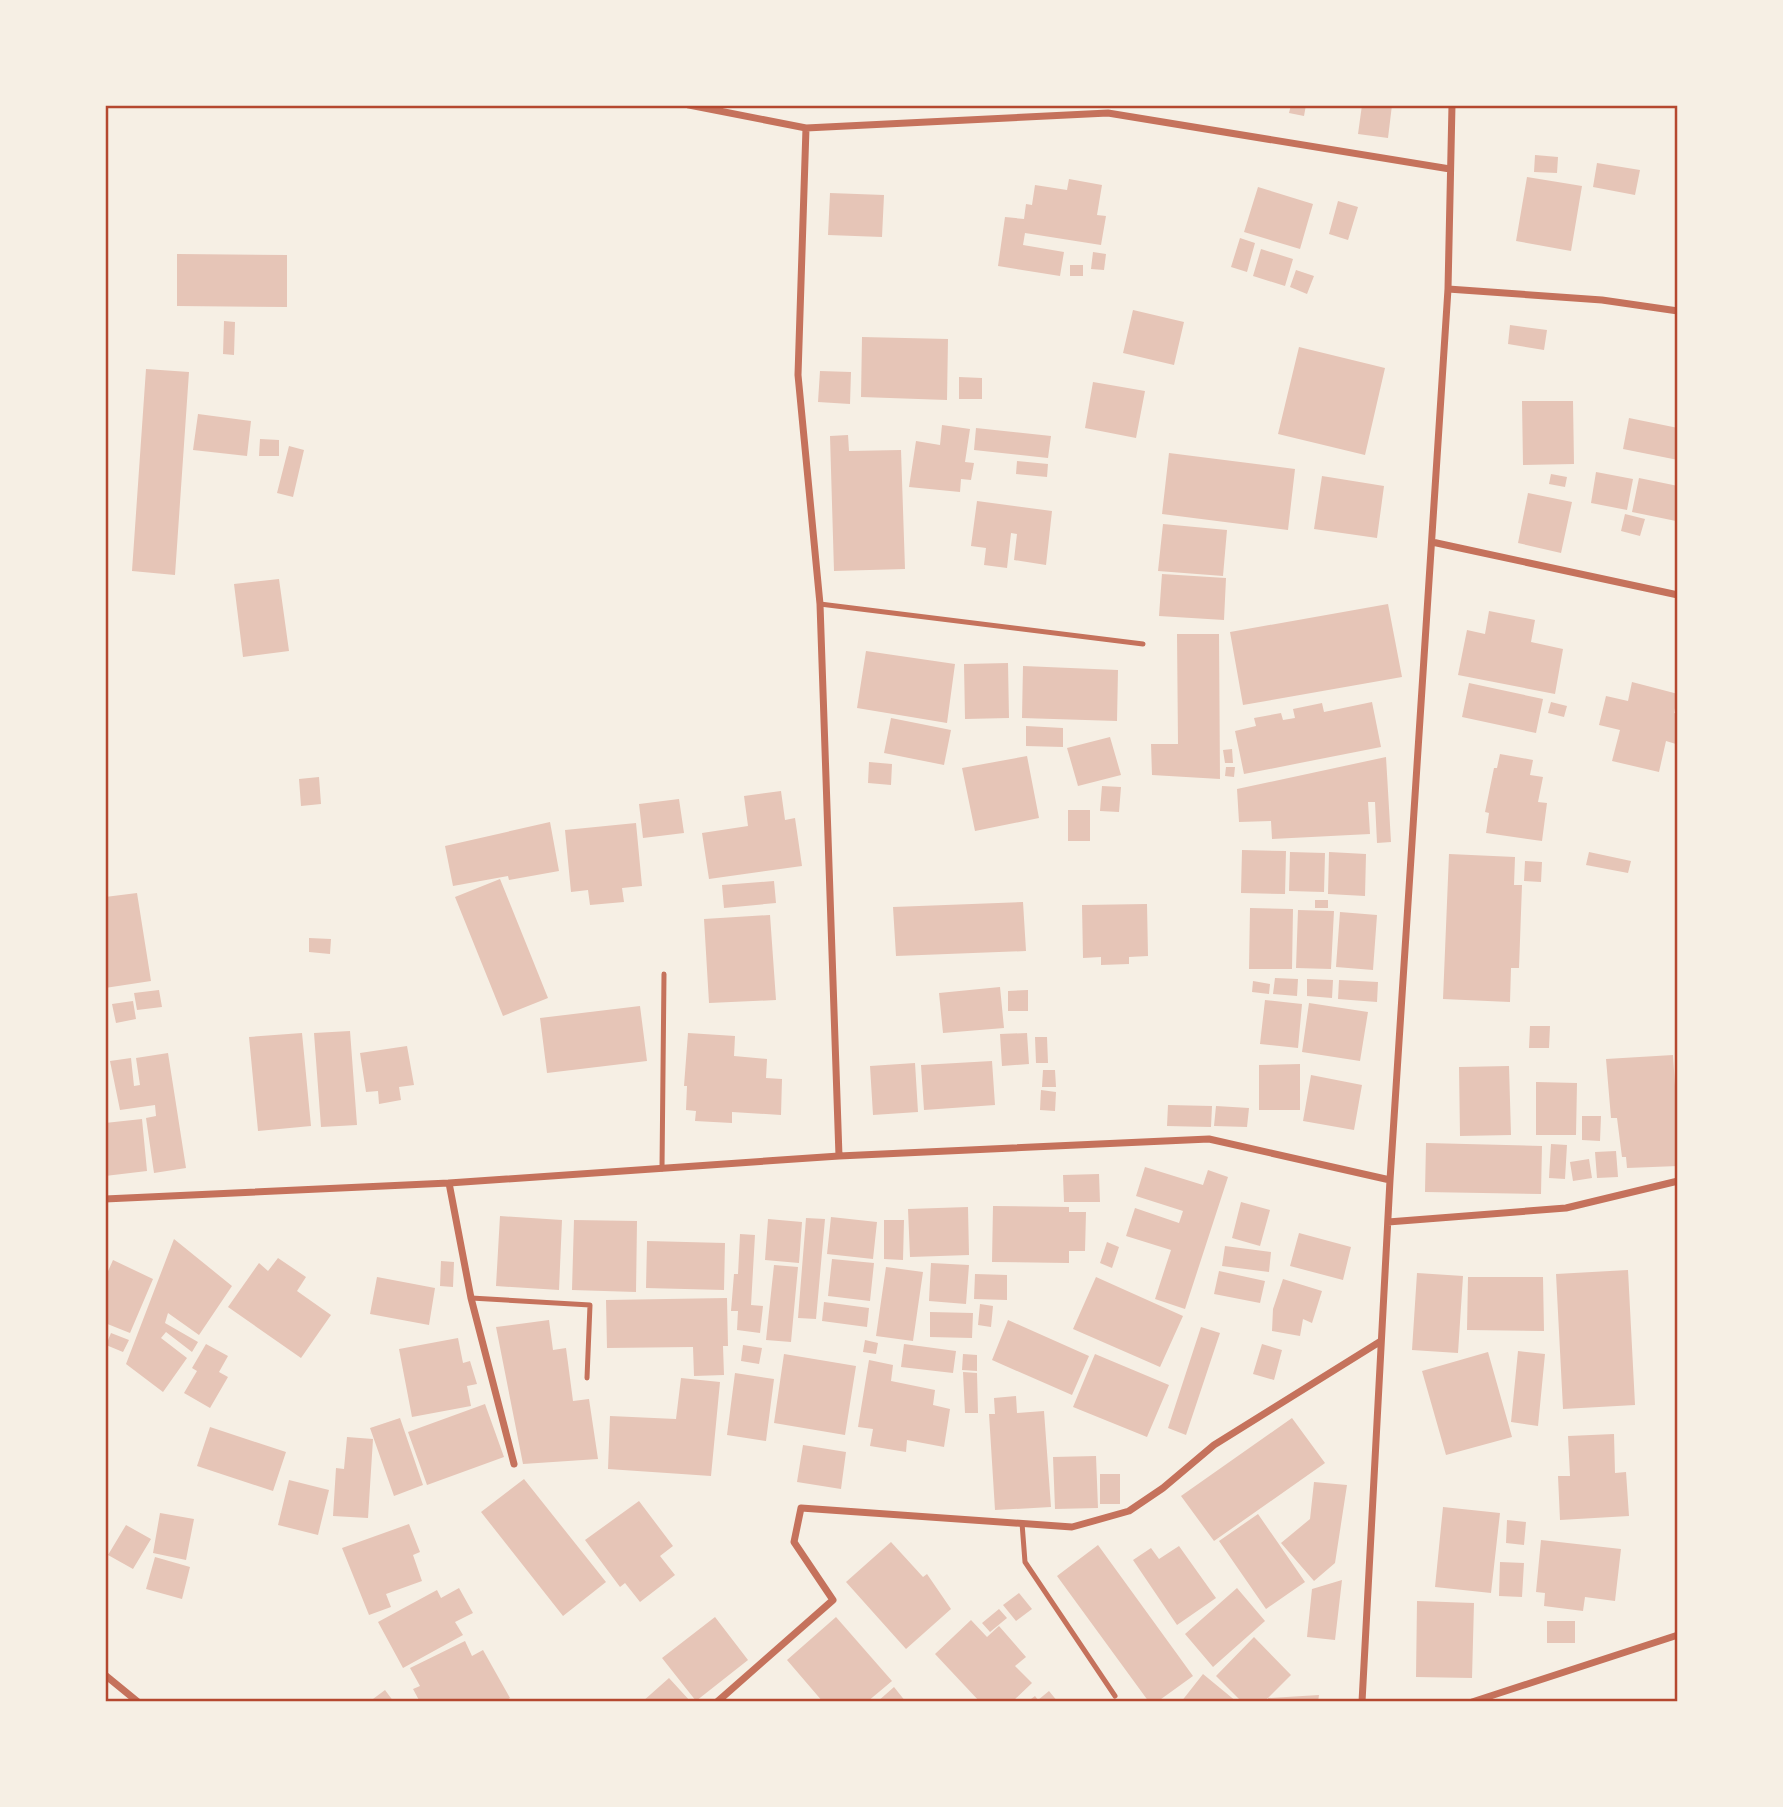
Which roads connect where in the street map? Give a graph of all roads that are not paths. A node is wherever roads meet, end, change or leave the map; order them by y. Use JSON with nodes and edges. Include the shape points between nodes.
{"nodes":[{"id":1,"x":689,"y":105,"type":"edge"},
{"id":2,"x":1452,"y":105,"type":"edge"},
{"id":3,"x":806,"y":128,"type":"junction"},
{"id":4,"x":1450,"y":169,"type":"junction"},
{"id":5,"x":1448,"y":289,"type":"junction"},
{"id":6,"x":1678,"y":312,"type":"edge"},
{"id":7,"x":1432,"y":542,"type":"junction"},
{"id":8,"x":1678,"y":595,"type":"edge"},
{"id":9,"x":820,"y":604,"type":"junction"},
{"id":10,"x":1143,"y":644,"type":"dead end"},
{"id":11,"x":664,"y":974,"type":"dead end"},
{"id":12,"x":839,"y":1156,"type":"junction"},
{"id":13,"x":662,"y":1169,"type":"junction"},
{"id":14,"x":1390,"y":1180,"type":"junction"},
{"id":15,"x":1678,"y":1181,"type":"edge"},
{"id":16,"x":449,"y":1183,"type":"junction"},
{"id":17,"x":105,"y":1199,"type":"edge"},
{"id":18,"x":1388,"y":1222,"type":"junction"},
{"id":19,"x":471,"y":1298,"type":"junction"},
{"id":20,"x":1381,"y":1341,"type":"junction"},
{"id":21,"x":587,"y":1378,"type":"dead end"},
{"id":22,"x":513,"y":1464,"type":"dead end"},
{"id":23,"x":1022,"y":1523,"type":"junction"},
{"id":24,"x":1678,"y":1636,"type":"edge"},
{"id":25,"x":105,"y":1675,"type":"edge"},
{"id":26,"x":1115,"y":1696,"type":"dead end"},
{"id":27,"x":138,"y":1702,"type":"edge"},
{"id":28,"x":717,"y":1702,"type":"edge"},
{"id":29,"x":1362,"y":1702,"type":"edge"},
{"id":30,"x":1472,"y":1702,"type":"edge"}],
"edges":[{"from":1,"to":3,"type":"street"},
{"from":2,"to":4,"type":"street"},
{"from":3,"to":4,"type":"street","via":[[1108,113]]},
{"from":3,"to":9,"type":"street","via":[[798,374]]},
{"from":4,"to":5,"type":"street"},
{"from":5,"to":6,"type":"street","via":[[1602,300]]},
{"from":5,"to":7,"type":"street"},
{"from":7,"to":8,"type":"street"},
{"from":7,"to":14,"type":"street"},
{"from":9,"to":10,"type":"lane"},
{"from":9,"to":12,"type":"street"},
{"from":11,"to":13,"type":"lane"},
{"from":12,"to":13,"type":"street"},
{"from":12,"to":14,"type":"street","via":[[1209,1139]]},
{"from":13,"to":16,"type":"street"},
{"from":14,"to":18,"type":"street"},
{"from":15,"to":18,"type":"street","via":[[1566,1208]]},
{"from":16,"to":17,"type":"street"},
{"from":16,"to":19,"type":"street"},
{"from":18,"to":20,"type":"street"},
{"from":19,"to":21,"type":"lane","via":[[590,1305]]},
{"from":19,"to":22,"type":"street"},
{"from":20,"to":23,"type":"street","via":[[1214,1445],[1129,1511],[1072,1527]]},
{"from":20,"to":29,"type":"street"},
{"from":23,"to":26,"type":"lane","via":[[1025,1562]]},
{"from":23,"to":28,"type":"street","via":[[801,1507],[794,1542],[833,1600]]},
{"from":24,"to":30,"type":"street"},
{"from":25,"to":27,"type":"street"}]}
